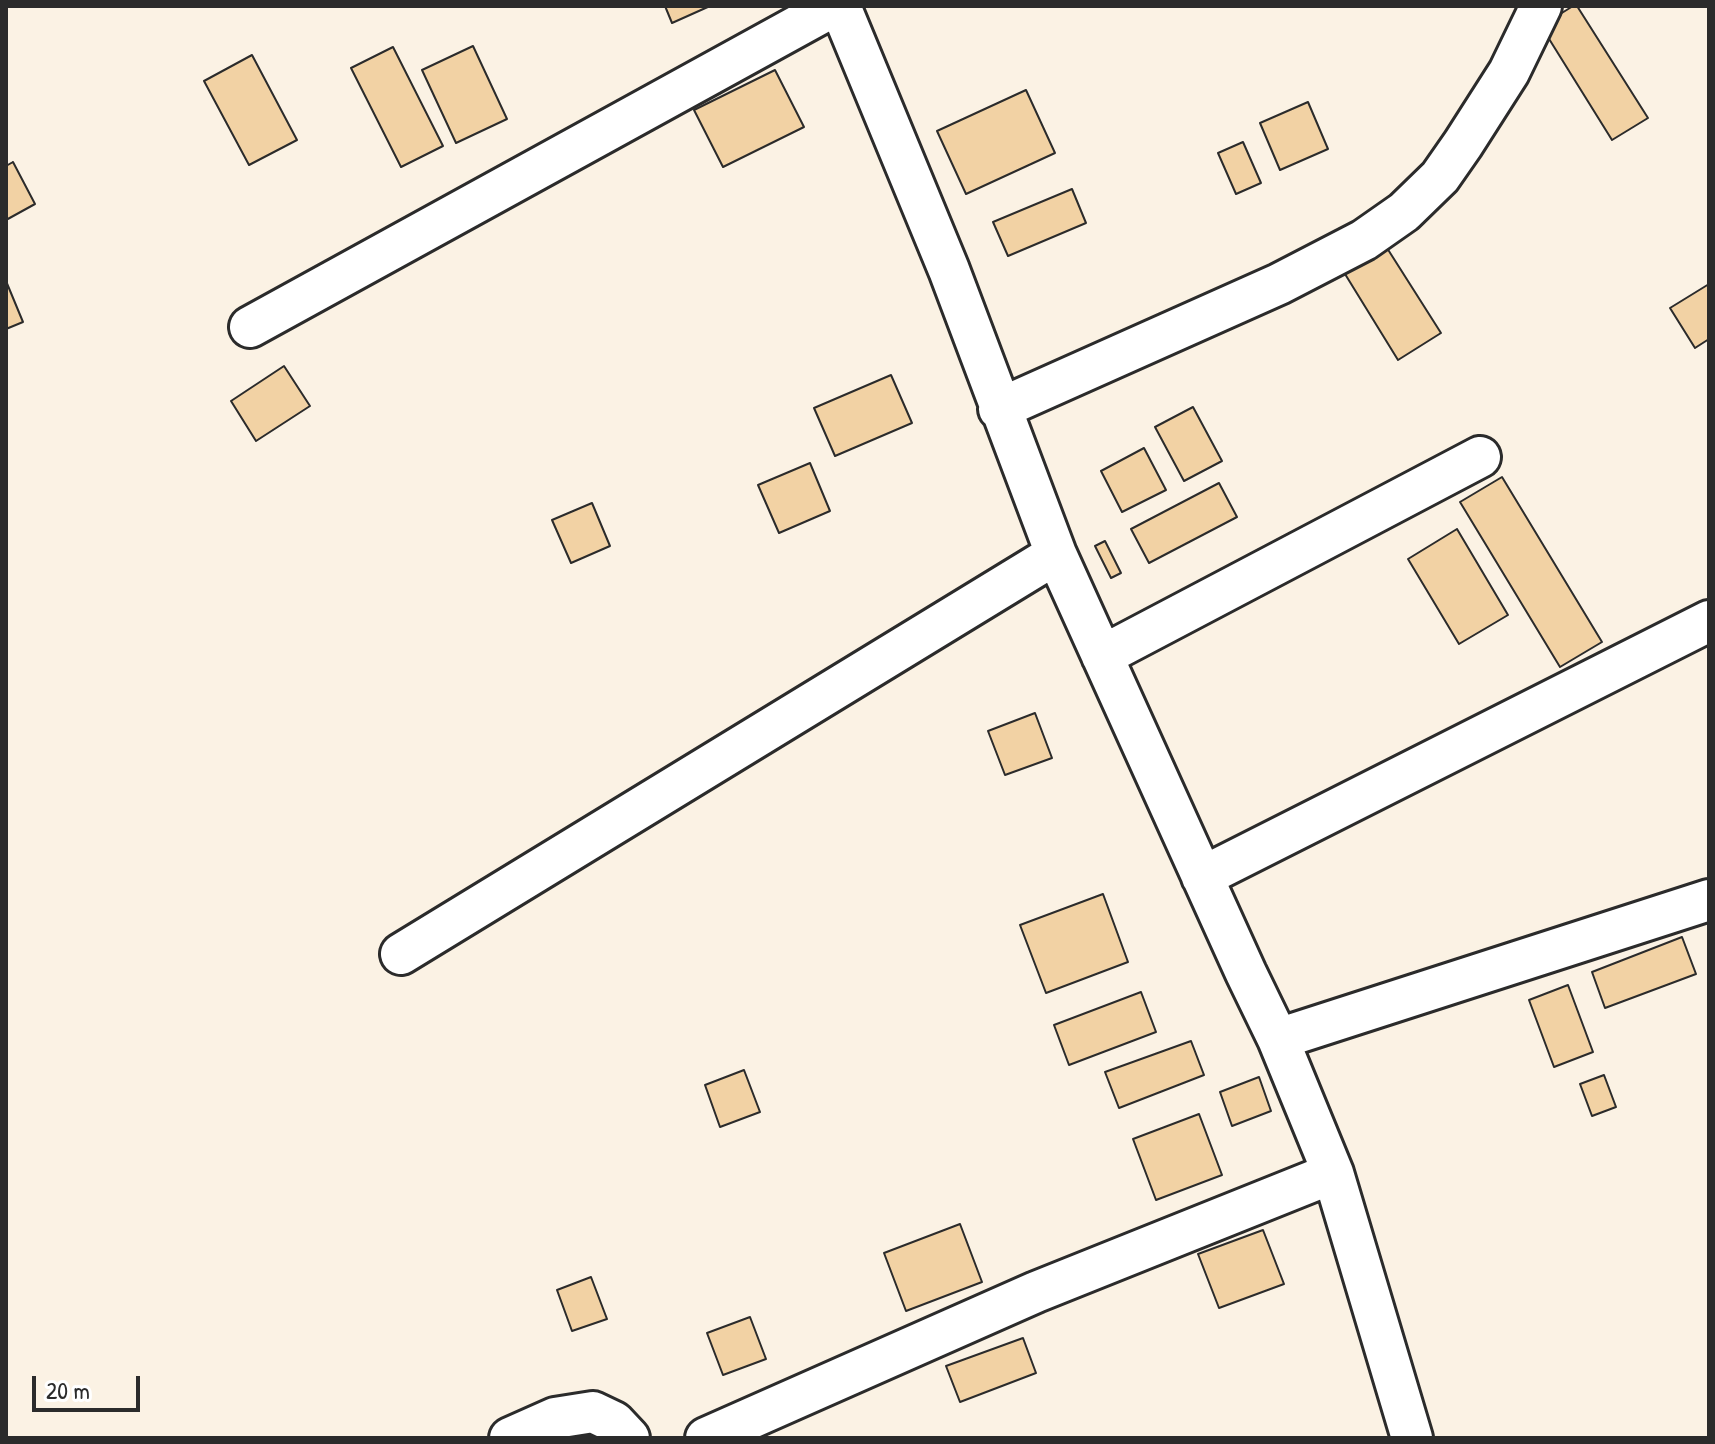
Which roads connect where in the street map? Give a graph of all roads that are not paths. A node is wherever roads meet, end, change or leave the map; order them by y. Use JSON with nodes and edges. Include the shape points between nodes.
{"nodes":[{"id":1,"x":834,"y":6,"type":"edge"},
{"id":2,"x":840,"y":6,"type":"edge"},
{"id":3,"x":1541,"y":6,"type":"edge"},
{"id":4,"x":250,"y":327,"type":"dead end"},
{"id":5,"x":999,"y":409,"type":"junction"},
{"id":6,"x":1480,"y":457,"type":"dead end"},
{"id":7,"x":1056,"y":554,"type":"junction"},
{"id":8,"x":1709,"y":621,"type":"edge"},
{"id":9,"x":1102,"y":656,"type":"junction"},
{"id":10,"x":1202,"y":877,"type":"junction"},
{"id":11,"x":1709,"y":900,"type":"edge"},
{"id":12,"x":401,"y":954,"type":"dead end"},
{"id":13,"x":1278,"y":1039,"type":"junction"},
{"id":14,"x":1333,"y":1173,"type":"junction"},
{"id":15,"x":510,"y":1438,"type":"edge"},
{"id":16,"x":629,"y":1438,"type":"edge"},
{"id":17,"x":706,"y":1438,"type":"edge"},
{"id":18,"x":1412,"y":1438,"type":"edge"}],
"edges":[{"from":1,"to":4,"type":"street"},
{"from":2,"to":5,"type":"street","via":[[949,270]]},
{"from":3,"to":5,"type":"street","via":[[1509,72],[1463,144],[1440,177],[1404,212],[1364,240],[1279,284]]},
{"from":5,"to":7,"type":"street"},
{"from":6,"to":9,"type":"street"},
{"from":7,"to":9,"type":"street"},
{"from":7,"to":12,"type":"street"},
{"from":8,"to":10,"type":"street"},
{"from":9,"to":10,"type":"street"},
{"from":10,"to":13,"type":"street"},
{"from":11,"to":13,"type":"street"},
{"from":13,"to":14,"type":"street"},
{"from":14,"to":17,"type":"street","via":[[1036,1292]]},
{"from":14,"to":18,"type":"street"},
{"from":15,"to":16,"type":"street","via":[[555,1418],[593,1412],[614,1422]]}]}
